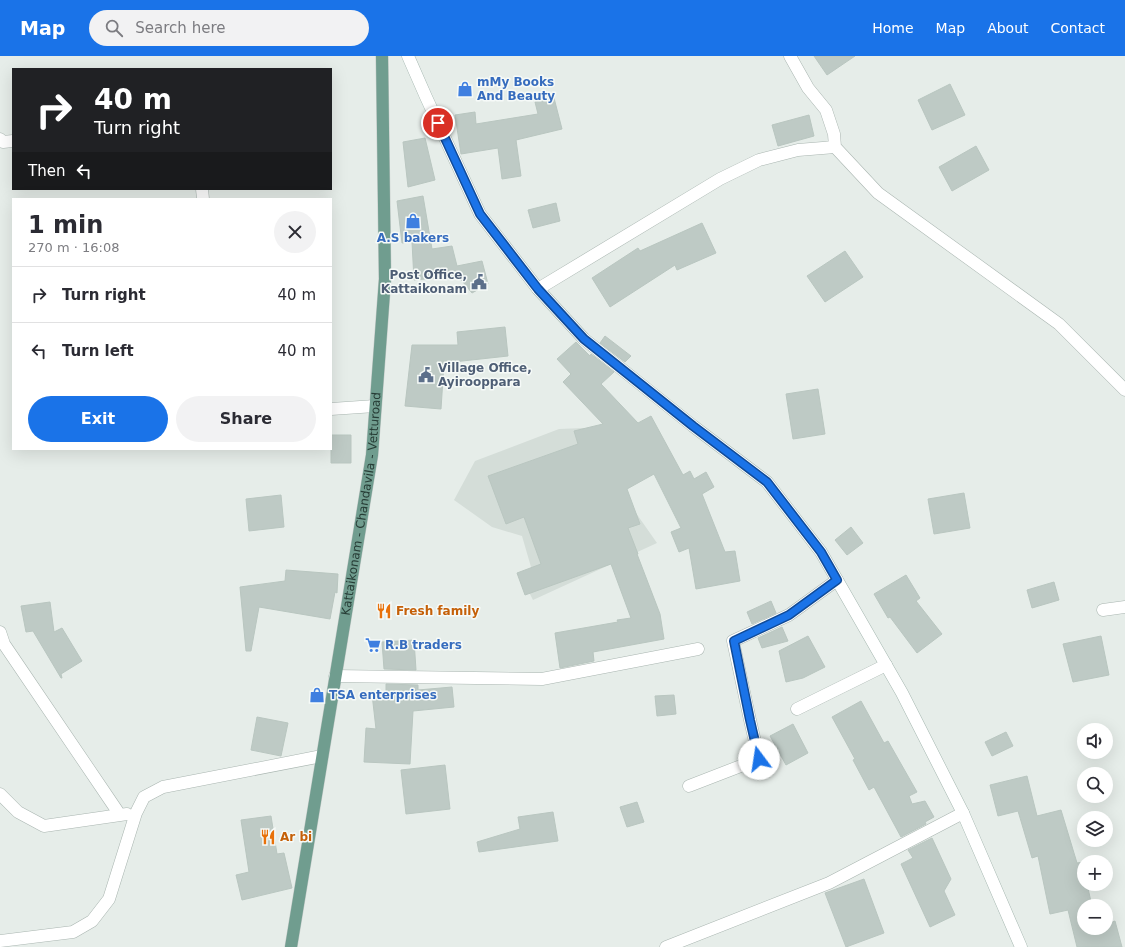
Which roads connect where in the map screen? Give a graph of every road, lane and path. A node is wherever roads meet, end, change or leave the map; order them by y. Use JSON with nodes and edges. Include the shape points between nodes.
{"nodes":[{"id":1,"x":382,"y":56,"type":"edge"},
{"id":2,"x":408,"y":56,"type":"edge"},
{"id":3,"x":790,"y":56,"type":"edge"},
{"id":4,"x":0,"y":139,"type":"edge"},
{"id":5,"x":12,"y":141,"type":"edge"},
{"id":6,"x":835,"y":148,"type":"junction"},
{"id":7,"x":538,"y":289,"type":"junction"},
{"id":8,"x":1125,"y":390,"type":"edge"},
{"id":9,"x":375,"y":406,"type":"junction"},
{"id":10,"x":332,"y":409,"type":"edge"},
{"id":11,"x":837,"y":580,"type":"junction"},
{"id":12,"x":1125,"y":607,"type":"edge"},
{"id":13,"x":1103,"y":610,"type":"dead end"},
{"id":14,"x":0,"y":632,"type":"edge"},
{"id":15,"x":698,"y":649,"type":"dead end"},
{"id":16,"x":886,"y":665,"type":"junction"},
{"id":17,"x":335,"y":676,"type":"junction"},
{"id":18,"x":797,"y":708,"type":"dead end"},
{"id":19,"x":322,"y":756,"type":"junction"},
{"id":20,"x":689,"y":786,"type":"dead end"},
{"id":21,"x":0,"y":794,"type":"edge"},
{"id":22,"x":136,"y":813,"type":"junction"},
{"id":23,"x":963,"y":813,"type":"junction"},
{"id":24,"x":120,"y":815,"type":"junction"},
{"id":25,"x":0,"y":942,"type":"edge"},
{"id":26,"x":291,"y":947,"type":"edge"},
{"id":27,"x":666,"y":947,"type":"edge"},
{"id":28,"x":1021,"y":947,"type":"edge"}],
"edges":[{"from":1,"to":9,"type":"main road","name":"Kattaikonam - Chandavila - Vetturoad","via":[[385,279]]},
{"from":2,"to":7,"type":"street","via":[[480,214]]},
{"from":3,"to":6,"type":"street","via":[[808,88],[826,110],[834,134]]},
{"from":4,"to":5,"type":"street","via":[[3,142]]},
{"from":6,"to":7,"type":"street","via":[[798,150],[759,160],[720,179]]},
{"from":6,"to":8,"type":"street","via":[[878,193],[1059,324]]},
{"from":7,"to":11,"type":"street","via":[[584,339],[767,482],[821,552]]},
{"from":9,"to":10,"type":"street"},
{"from":9,"to":17,"type":"main road","name":"Kattaikonam - Chandavila - Vetturoad","via":[[372,454]]},
{"from":11,"to":16,"type":"street"},
{"from":11,"to":20,"type":"street","via":[[789,615],[734,641],[759,759]]},
{"from":12,"to":13,"type":"street"},
{"from":14,"to":24,"type":"street","via":[[4,644]]},
{"from":15,"to":17,"type":"street","via":[[542,679]]},
{"from":16,"to":18,"type":"street"},
{"from":16,"to":23,"type":"street"},
{"from":17,"to":19,"type":"main road","name":"Kattaikonam - Chandavila - Vetturoad"},
{"from":19,"to":22,"type":"street","via":[[163,786],[144,797]]},
{"from":19,"to":26,"type":"main road","name":"Kattaikonam - Chandavila - Vetturoad"},
{"from":21,"to":24,"type":"street","via":[[18,812],[44,826]]},
{"from":22,"to":24,"type":"street"},
{"from":22,"to":25,"type":"street","via":[[109,899],[92,921],[73,932]]},
{"from":23,"to":27,"type":"street","via":[[829,884]]},
{"from":23,"to":28,"type":"street"}]}
